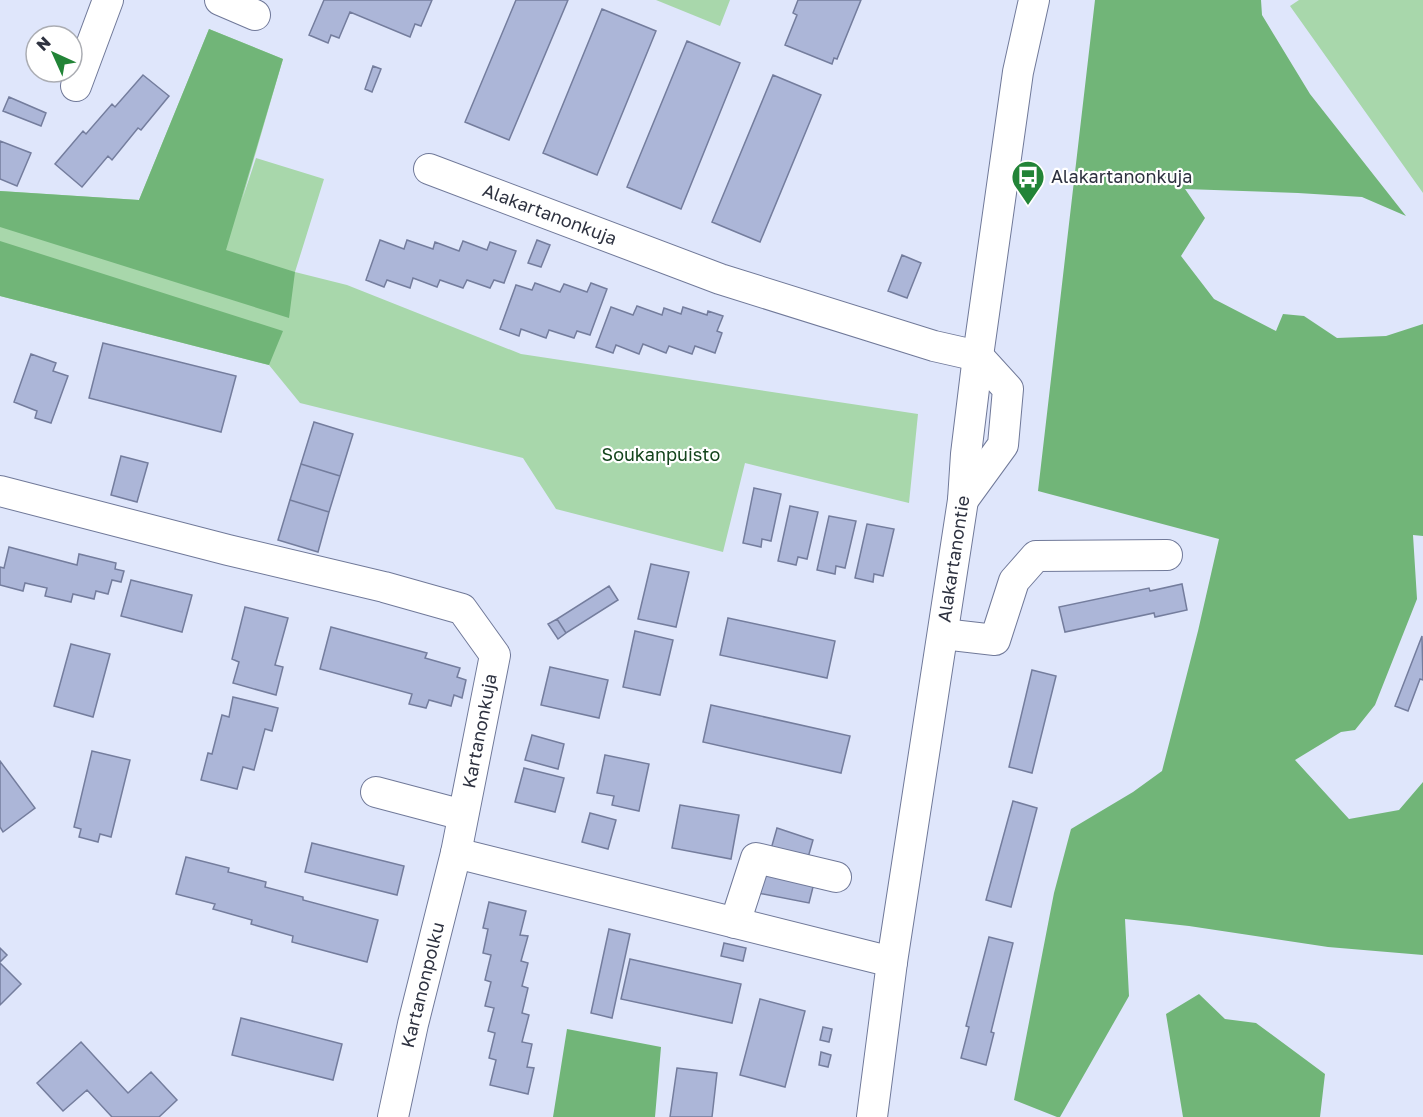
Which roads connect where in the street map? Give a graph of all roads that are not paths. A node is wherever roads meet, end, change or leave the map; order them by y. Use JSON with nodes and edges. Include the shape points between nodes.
{"nodes":[{"id":1,"x":108,"y":0,"type":"edge"},
{"id":2,"x":220,"y":0,"type":"edge"},
{"id":3,"x":1034,"y":0,"type":"edge"},
{"id":4,"x":255,"y":15,"type":"dead end"},
{"id":5,"x":76,"y":86,"type":"dead end"},
{"id":6,"x":429,"y":169,"type":"dead end"},
{"id":7,"x":978,"y":356,"type":"junction"},
{"id":8,"x":0,"y":491,"type":"edge"},
{"id":9,"x":1167,"y":555,"type":"dead end"},
{"id":10,"x":943,"y":634,"type":"junction"},
{"id":11,"x":376,"y":792,"type":"dead end"},
{"id":12,"x":463,"y":815,"type":"junction"},
{"id":13,"x":456,"y":854,"type":"junction"},
{"id":14,"x":836,"y":877,"type":"dead end"},
{"id":15,"x":735,"y":923,"type":"junction"},
{"id":16,"x":892,"y":962,"type":"junction"},
{"id":17,"x":393,"y":1117,"type":"edge"},
{"id":18,"x":872,"y":1117,"type":"edge"}],
"edges":[{"from":1,"to":5,"type":"street"},
{"from":2,"to":4,"type":"street"},
{"from":3,"to":7,"type":"street","name":"Alakartanontie","via":[[1017,72]]},
{"from":6,"to":7,"type":"street","name":"Alakartanonkuja","via":[[720,279],[934,346]]},
{"from":7,"to":10,"type":"street","name":"Alakartanontie","via":[[963,500]]},
{"from":8,"to":12,"type":"street","name":"Kartanonkuja","via":[[462,609],[495,655]]},
{"from":9,"to":10,"type":"street","via":[[1036,556],[1014,581],[995,640]]},
{"from":10,"to":16,"type":"street","name":"Alakartanontie"},
{"from":11,"to":12,"type":"street"},
{"from":12,"to":13,"type":"street","name":"Kartanonkuja"},
{"from":13,"to":15,"type":"street"},
{"from":13,"to":17,"type":"street","name":"Kartanonpolku"},
{"from":14,"to":15,"type":"street","via":[[756,858]]},
{"from":15,"to":16,"type":"street"},
{"from":16,"to":18,"type":"street","name":"Alakartanontie"}]}
